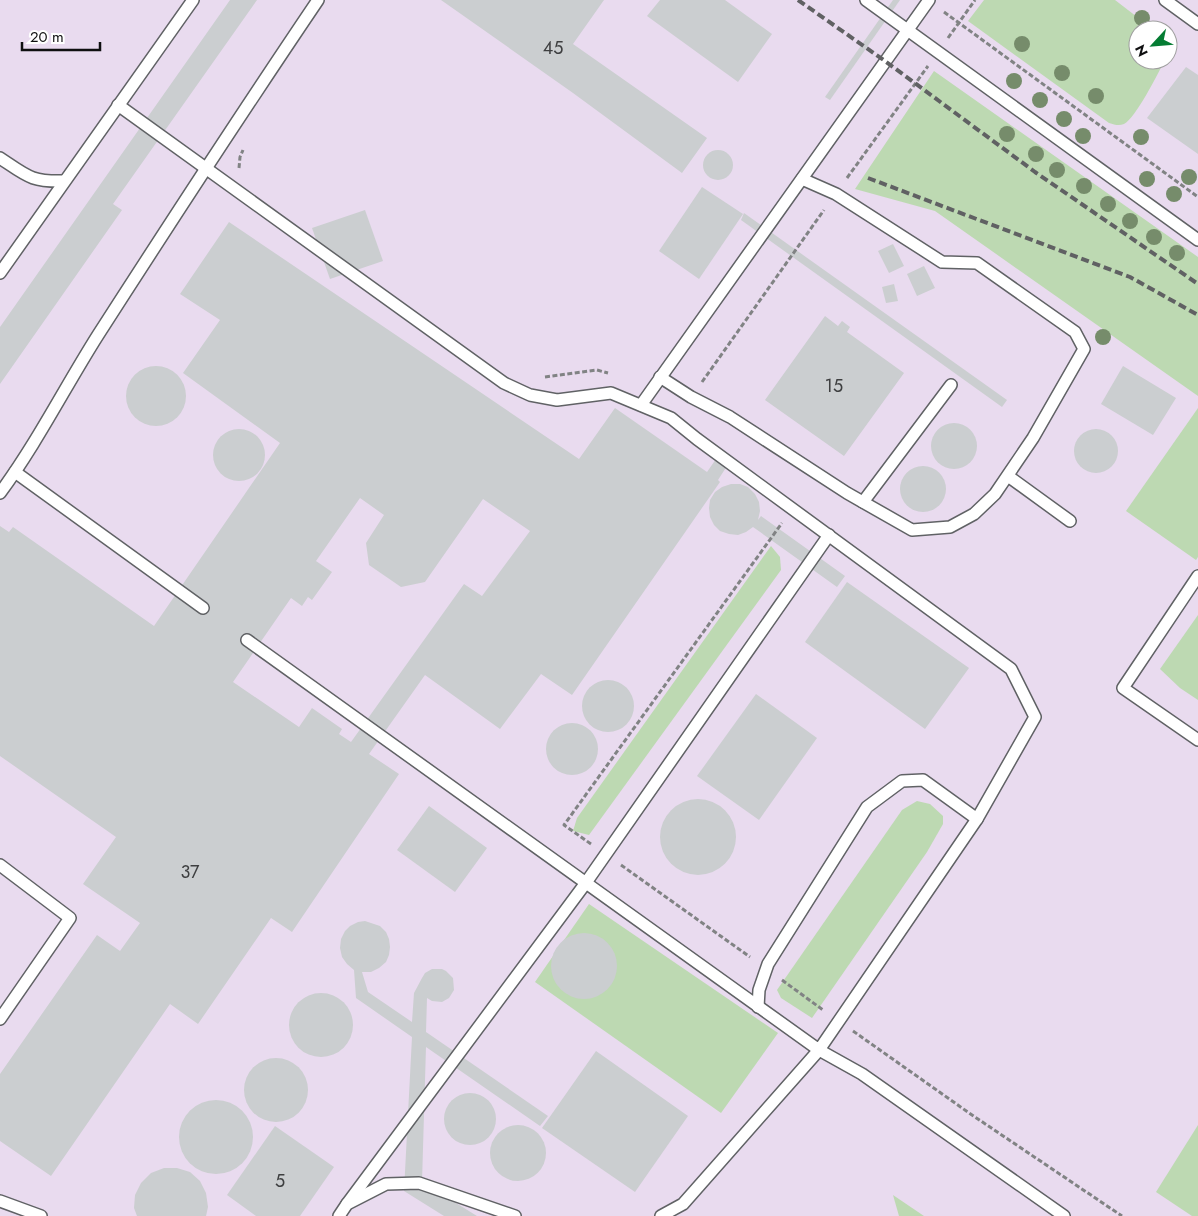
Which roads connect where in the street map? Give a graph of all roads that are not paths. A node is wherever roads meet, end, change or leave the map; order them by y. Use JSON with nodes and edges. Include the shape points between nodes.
{"nodes":[{"id":1,"x":193,"y":0,"type":"edge"},
{"id":2,"x":318,"y":0,"type":"edge"},
{"id":3,"x":866,"y":0,"type":"edge"},
{"id":4,"x":928,"y":0,"type":"edge"},
{"id":5,"x":1165,"y":0,"type":"edge"},
{"id":6,"x":1198,"y":24,"type":"edge"},
{"id":7,"x":908,"y":29,"type":"junction"},
{"id":8,"x":118,"y":105,"type":"junction"},
{"id":9,"x":0,"y":158,"type":"edge"},
{"id":10,"x":205,"y":168,"type":"junction"},
{"id":11,"x":802,"y":179,"type":"junction"},
{"id":12,"x":64,"y":181,"type":"junction"},
{"id":13,"x":1198,"y":240,"type":"edge"},
{"id":14,"x":0,"y":273,"type":"edge"},
{"id":15,"x":660,"y":377,"type":"junction"},
{"id":16,"x":951,"y":385,"type":"dead end"},
{"id":17,"x":641,"y":404,"type":"junction"},
{"id":18,"x":15,"y":472,"type":"junction"},
{"id":19,"x":1008,"y":476,"type":"junction"},
{"id":20,"x":0,"y":493,"type":"edge"},
{"id":21,"x":863,"y":502,"type":"junction"},
{"id":22,"x":1070,"y":521,"type":"dead end"},
{"id":23,"x":829,"y":535,"type":"junction"},
{"id":24,"x":1198,"y":576,"type":"edge"},
{"id":25,"x":203,"y":608,"type":"dead end"},
{"id":26,"x":247,"y":640,"type":"dead end"},
{"id":27,"x":1198,"y":740,"type":"edge"},
{"id":28,"x":977,"y":819,"type":"junction"},
{"id":29,"x":0,"y":865,"type":"edge"},
{"id":30,"x":585,"y":884,"type":"junction"},
{"id":31,"x":758,"y":1007,"type":"junction"},
{"id":32,"x":0,"y":1019,"type":"edge"},
{"id":33,"x":819,"y":1050,"type":"junction"},
{"id":34,"x":0,"y":1201,"type":"edge"},
{"id":35,"x":347,"y":1204,"type":"junction"},
{"id":36,"x":41,"y":1216,"type":"edge"},
{"id":37,"x":338,"y":1216,"type":"edge"},
{"id":38,"x":515,"y":1216,"type":"edge"},
{"id":39,"x":661,"y":1216,"type":"edge"},
{"id":40,"x":1064,"y":1216,"type":"edge"}],
"edges":[{"from":1,"to":8,"type":"lane"},
{"from":2,"to":10,"type":"lane"},
{"from":3,"to":7,"type":"lane"},
{"from":4,"to":7,"type":"lane"},
{"from":5,"to":6,"type":"lane"},
{"from":7,"to":11,"type":"lane"},
{"from":7,"to":13,"type":"lane"},
{"from":8,"to":10,"type":"lane"},
{"from":8,"to":12,"type":"lane"},
{"from":9,"to":12,"type":"lane","via":[[30,178],[45,182]]},
{"from":10,"to":17,"type":"lane","via":[[504,383],[530,395],[557,400],[611,394]]},
{"from":10,"to":18,"type":"lane"},
{"from":11,"to":15,"type":"lane"},
{"from":11,"to":19,"type":"lane","via":[[836,194],[942,262],[977,262],[1075,332],[1084,349]]},
{"from":12,"to":14,"type":"lane"},
{"from":15,"to":17,"type":"lane"},
{"from":15,"to":21,"type":"lane","via":[[730,417]]},
{"from":16,"to":21,"type":"lane"},
{"from":17,"to":23,"type":"lane","via":[[671,418]]},
{"from":18,"to":20,"type":"lane"},
{"from":18,"to":25,"type":"lane"},
{"from":19,"to":21,"type":"lane","via":[[974,514],[950,527],[912,530]]},
{"from":19,"to":22,"type":"lane"},
{"from":23,"to":28,"type":"lane","via":[[1011,669],[1035,718]]},
{"from":23,"to":30,"type":"lane"},
{"from":24,"to":27,"type":"lane","via":[[1123,688]]},
{"from":26,"to":30,"type":"lane"},
{"from":28,"to":31,"type":"lane","via":[[922,780],[902,781],[867,807],[768,964],[759,990]]},
{"from":28,"to":33,"type":"lane"},
{"from":29,"to":32,"type":"lane","via":[[70,918]]},
{"from":30,"to":31,"type":"lane"},
{"from":30,"to":35,"type":"lane"},
{"from":31,"to":33,"type":"lane"},
{"from":33,"to":39,"type":"lane","via":[[683,1204]]},
{"from":33,"to":40,"type":"lane","via":[[862,1074]]},
{"from":34,"to":36,"type":"lane"},
{"from":35,"to":37,"type":"lane"},
{"from":35,"to":38,"type":"lane","via":[[386,1184],[419,1183]]}]}
